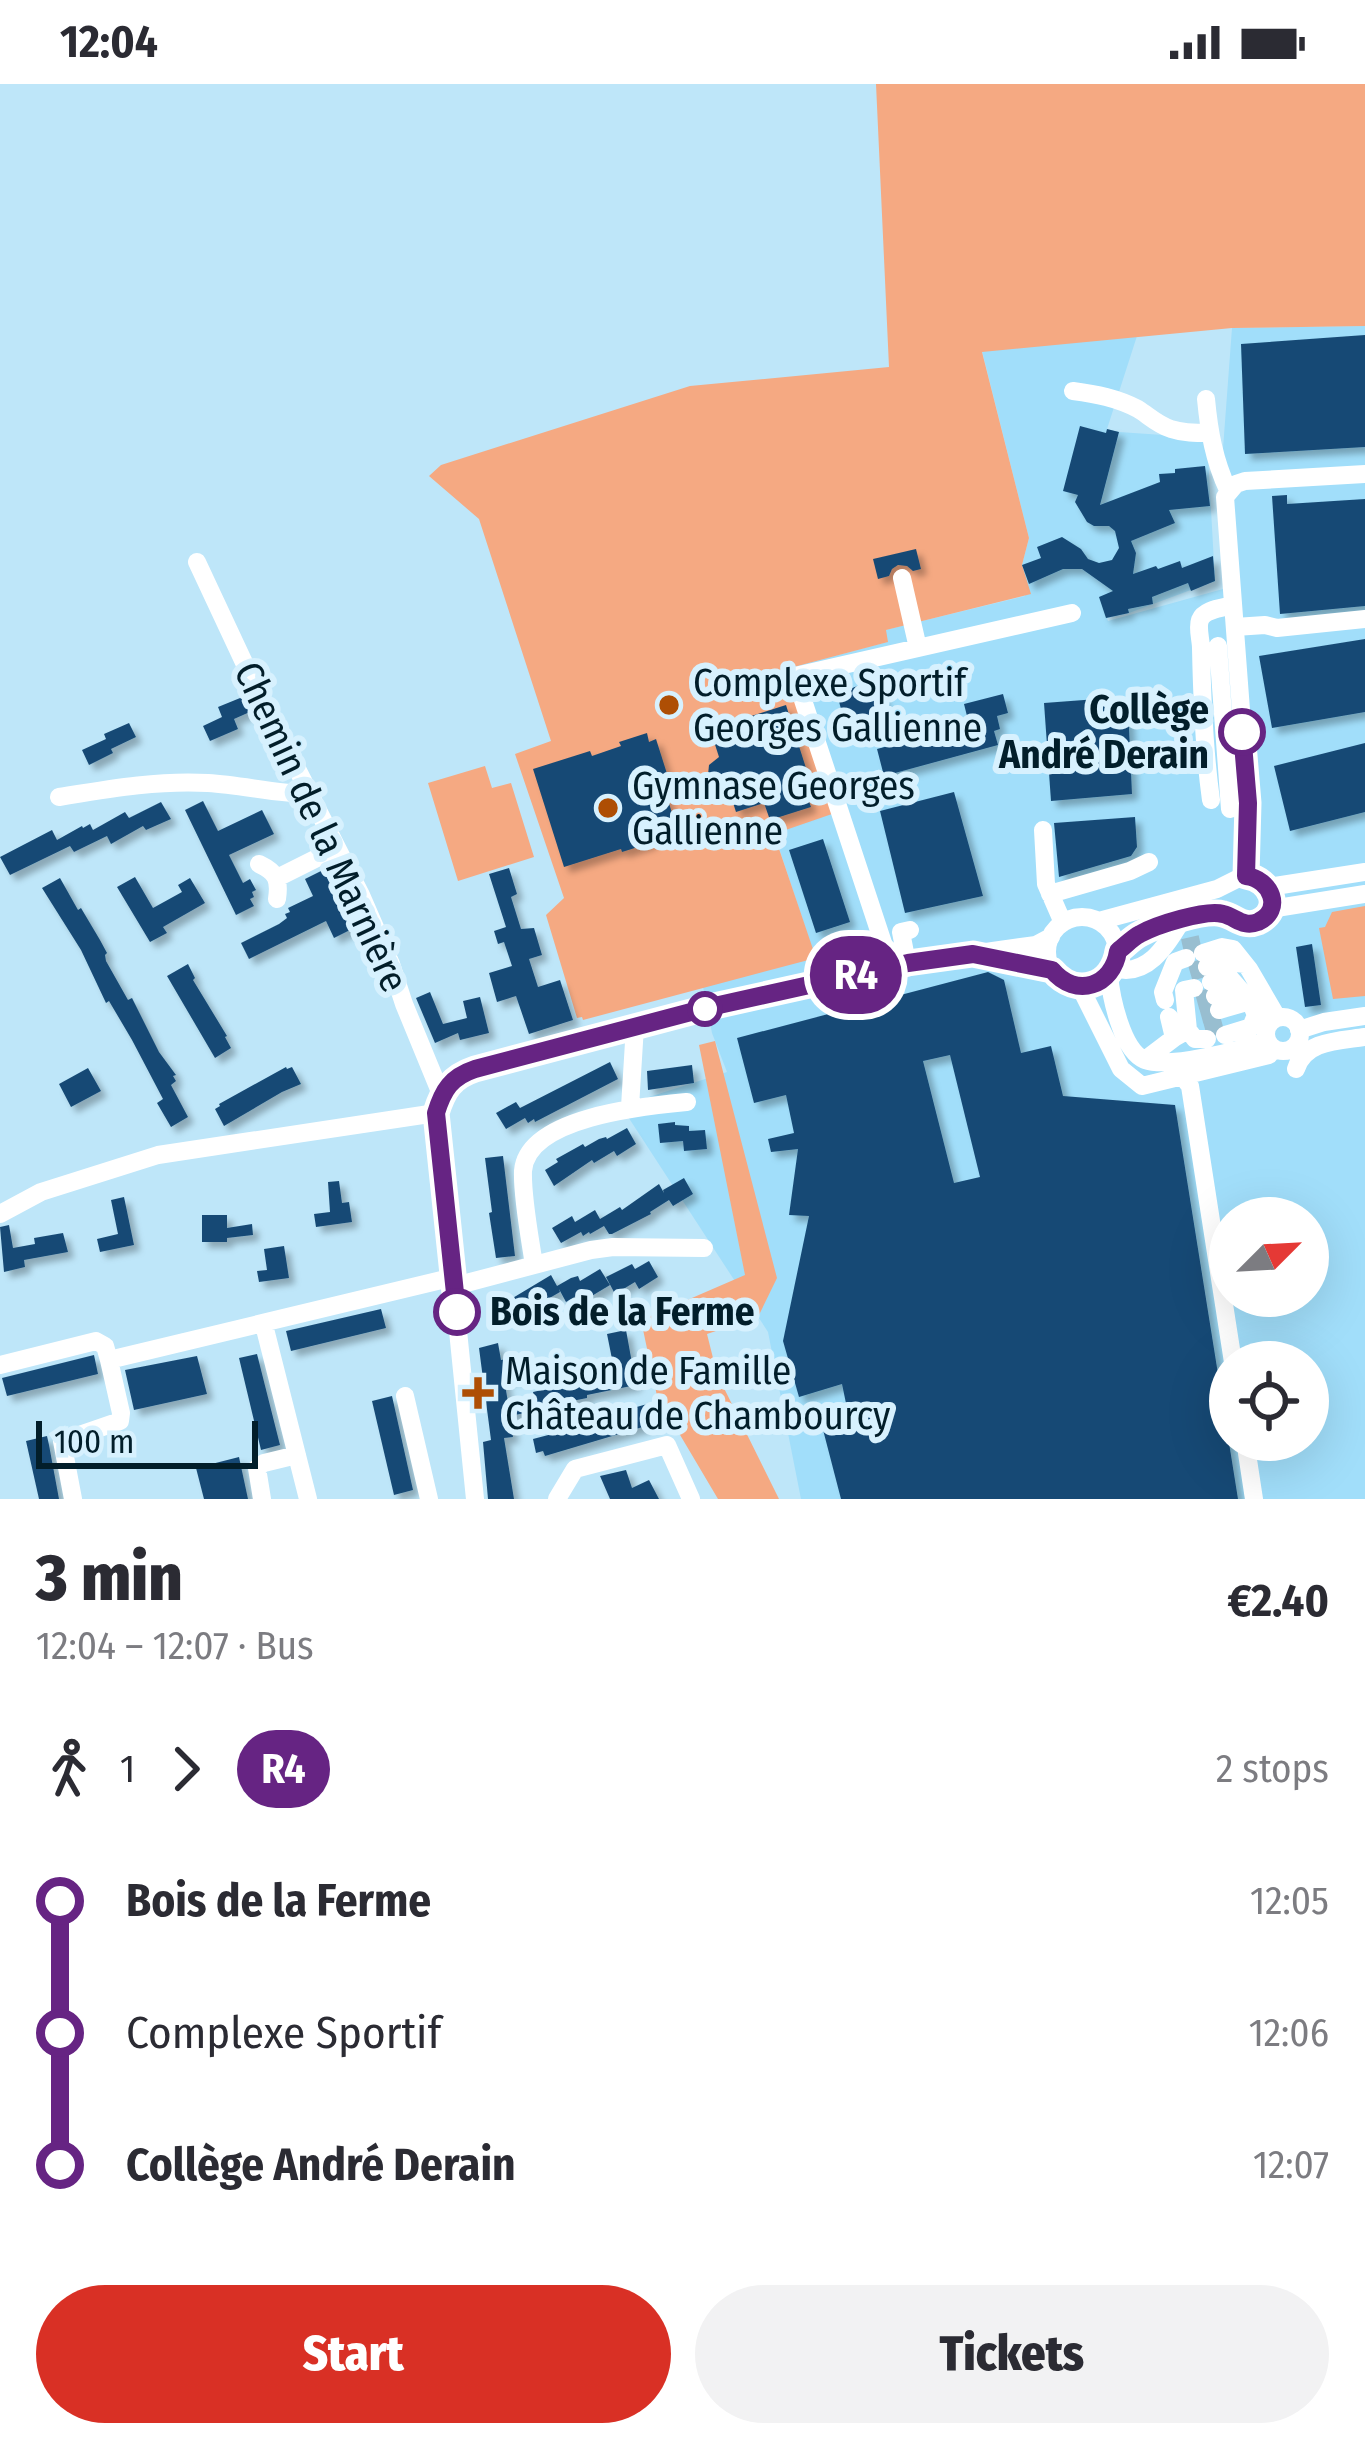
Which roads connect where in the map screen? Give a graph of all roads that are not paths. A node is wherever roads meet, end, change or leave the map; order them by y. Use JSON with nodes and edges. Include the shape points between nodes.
{"nodes":[{"id":1,"x":1073,"y":391,"type":"dead end"},
{"id":2,"x":1206,"y":399,"type":"dead end"},
{"id":3,"x":1209,"y":434,"type":"junction"},
{"id":4,"x":1365,"y":474,"type":"edge"},
{"id":5,"x":1228,"y":490,"type":"junction"},
{"id":6,"x":197,"y":562,"type":"dead end"},
{"id":7,"x":902,"y":578,"type":"dead end"},
{"id":8,"x":1233,"y":605,"type":"junction"},
{"id":9,"x":1072,"y":613,"type":"dead end"},
{"id":10,"x":1365,"y":619,"type":"edge"},
{"id":11,"x":1223,"y":641,"type":"junction"},
{"id":12,"x":917,"y":648,"type":"junction"},
{"id":13,"x":311,"y":794,"type":"junction"},
{"id":14,"x":58,"y":797,"type":"dead end"},
{"id":15,"x":1230,"y":808,"type":"junction"},
{"id":16,"x":1042,"y":830,"type":"dead end"},
{"id":17,"x":1247,"y":831,"type":"junction"},
{"id":18,"x":337,"y":848,"type":"junction"},
{"id":19,"x":1149,"y":862,"type":"dead end"},
{"id":20,"x":259,"y":863,"type":"dead end"},
{"id":21,"x":1365,"y":872,"type":"edge"},
{"id":22,"x":1246,"y":876,"type":"junction"},
{"id":23,"x":277,"y":878,"type":"junction"},
{"id":24,"x":1268,"y":886,"type":"junction"},
{"id":25,"x":1050,"y":894,"type":"junction"},
{"id":26,"x":1365,"y":894,"type":"edge"},
{"id":27,"x":278,"y":898,"type":"dead end"},
{"id":28,"x":1270,"y":909,"type":"junction"},
{"id":29,"x":1182,"y":920,"type":"junction"},
{"id":30,"x":1099,"y":921,"type":"junction"},
{"id":31,"x":910,"y":930,"type":"dead end"},
{"id":32,"x":1057,"y":930,"type":"junction"},
{"id":33,"x":973,"y":954,"type":"junction"},
{"id":34,"x":899,"y":965,"type":"junction"},
{"id":35,"x":1113,"y":965,"type":"junction"},
{"id":36,"x":1052,"y":970,"type":"junction"},
{"id":37,"x":1080,"y":987,"type":"junction"},
{"id":38,"x":1196,"y":994,"type":"junction"},
{"id":39,"x":1259,"y":1009,"type":"junction"},
{"id":40,"x":1365,"y":1016,"type":"edge"},
{"id":41,"x":635,"y":1026,"type":"junction"},
{"id":42,"x":1365,"y":1027,"type":"edge"},
{"id":43,"x":1299,"y":1035,"type":"junction"},
{"id":44,"x":1365,"y":1037,"type":"edge"},
{"id":45,"x":1270,"y":1044,"type":"junction"},
{"id":46,"x":1145,"y":1060,"type":"junction"},
{"id":47,"x":1296,"y":1069,"type":"dead end"},
{"id":48,"x":1187,"y":1082,"type":"junction"},
{"id":49,"x":687,"y":1102,"type":"dead end"},
{"id":50,"x":438,"y":1104,"type":"junction"},
{"id":51,"x":630,"y":1107,"type":"junction"},
{"id":52,"x":0,"y":1214,"type":"edge"},
{"id":53,"x":704,"y":1248,"type":"dead end"},
{"id":54,"x":534,"y":1265,"type":"junction"},
{"id":55,"x":454,"y":1282,"type":"junction"},
{"id":56,"x":264,"y":1324,"type":"junction"},
{"id":57,"x":1230,"y":1341,"type":"edge"},
{"id":58,"x":109,"y":1360,"type":"junction"},
{"id":59,"x":0,"y":1365,"type":"edge"},
{"id":60,"x":405,"y":1396,"type":"dead end"},
{"id":61,"x":297,"y":1454,"type":"junction"},
{"id":62,"x":1248,"y":1461,"type":"edge"},
{"id":63,"x":74,"y":1499,"type":"edge"},
{"id":64,"x":262,"y":1499,"type":"edge"},
{"id":65,"x":308,"y":1499,"type":"edge"},
{"id":66,"x":429,"y":1499,"type":"edge"},
{"id":67,"x":475,"y":1499,"type":"edge"},
{"id":68,"x":557,"y":1499,"type":"edge"},
{"id":69,"x":691,"y":1499,"type":"edge"},
{"id":70,"x":1254,"y":1499,"type":"edge"}],
"edges":[{"from":1,"to":3,"type":"street","via":[[1123,403],[1177,432]]},
{"from":2,"to":3,"type":"street"},
{"from":3,"to":5,"type":"street"},
{"from":4,"to":5,"type":"street","via":[[1245,481]]},
{"from":5,"to":8,"type":"street"},
{"from":6,"to":13,"type":"street","name":"Chemin de la Marnière"},
{"from":7,"to":12,"type":"street"},
{"from":8,"to":11,"type":"street"},
{"from":8,"to":11,"type":"street","via":[[1198,622]]},
{"from":9,"to":12,"type":"street"},
{"from":10,"to":11,"type":"street","via":[[1265,625]]},
{"from":11,"to":15,"type":"street"},
{"from":11,"to":15,"type":"street","via":[[1200,670],[1204,800]]},
{"from":11,"to":17,"type":"street"},
{"from":12,"to":34,"type":"street","via":[[795,676]]},
{"from":13,"to":14,"type":"street","via":[[176,782]]},
{"from":13,"to":18,"type":"street","name":"Chemin de la Marnière"},
{"from":15,"to":17,"type":"street"},
{"from":16,"to":25,"type":"street"},
{"from":17,"to":22,"type":"street"},
{"from":18,"to":23,"type":"street"},
{"from":18,"to":50,"type":"street","name":"Chemin de la Marnière","via":[[391,964]]},
{"from":19,"to":25,"type":"street"},
{"from":20,"to":23,"type":"street"},
{"from":21,"to":24,"type":"street"},
{"from":22,"to":24,"type":"street"},
{"from":22,"to":30,"type":"street"},
{"from":23,"to":27,"type":"street"},
{"from":24,"to":28,"type":"street"},
{"from":25,"to":32,"type":"street"},
{"from":26,"to":28,"type":"street"},
{"from":28,"to":29,"type":"street","via":[[1251,924],[1220,913]]},
{"from":29,"to":35,"type":"street","via":[[1139,934]]},
{"from":29,"to":35,"type":"street","via":[[1145,965],[1127,972]]},
{"from":30,"to":32,"type":"street","via":[[1080,917]]},
{"from":30,"to":35,"type":"street","via":[[1112,934]]},
{"from":31,"to":34,"type":"street","via":[[901,932]]},
{"from":32,"to":33,"type":"street","via":[[1036,945]]},
{"from":32,"to":36,"type":"street","via":[[1047,948]]},
{"from":33,"to":34,"type":"street"},
{"from":33,"to":36,"type":"street"},
{"from":34,"to":41,"type":"street"},
{"from":35,"to":37,"type":"street"},
{"from":35,"to":46,"type":"street","via":[[1124,1036]]},
{"from":36,"to":37,"type":"street"},
{"from":37,"to":48,"type":"street","via":[[1121,1069],[1142,1086]]},
{"from":38,"to":39,"type":"street"},
{"from":38,"to":39,"type":"street","via":[[1229,977]]},
{"from":38,"to":39,"type":"street","via":[[1233,949]]},
{"from":38,"to":46,"type":"street"},
{"from":39,"to":43,"type":"street","via":[[1294,1020]]},
{"from":39,"to":45,"type":"street"},
{"from":40,"to":43,"type":"street"},
{"from":41,"to":50,"type":"street","via":[[475,1069],[452,1079]]},
{"from":41,"to":51,"type":"street"},
{"from":42,"to":43,"type":"street"},
{"from":43,"to":45,"type":"street","via":[[1290,1049]]},
{"from":44,"to":47,"type":"street","via":[[1316,1045]]},
{"from":45,"to":46,"type":"street"},
{"from":45,"to":48,"type":"street","via":[[1269,1054]]},
{"from":48,"to":57,"type":"street"},
{"from":49,"to":51,"type":"street"},
{"from":50,"to":52,"type":"street","via":[[158,1155],[41,1192]]},
{"from":50,"to":55,"type":"street","name":"Chemin de la Marnière"},
{"from":51,"to":54,"type":"street","via":[[554,1131],[530,1151],[523,1168]]},
{"from":53,"to":54,"type":"street","via":[[613,1247]]},
{"from":54,"to":55,"type":"street"},
{"from":55,"to":56,"type":"street"},
{"from":55,"to":67,"type":"street","name":"Chemin de la Marnière"},
{"from":56,"to":58,"type":"street"},
{"from":56,"to":61,"type":"street"},
{"from":58,"to":59,"type":"street","via":[[96,1341]]},
{"from":58,"to":63,"type":"street","via":[[120,1421],[62,1441]]},
{"from":60,"to":66,"type":"street"},
{"from":61,"to":64,"type":"street","via":[[257,1468]]},
{"from":61,"to":65,"type":"street"},
{"from":62,"to":70,"type":"street"},
{"from":68,"to":69,"type":"street","via":[[575,1469],[667,1445]]}]}
